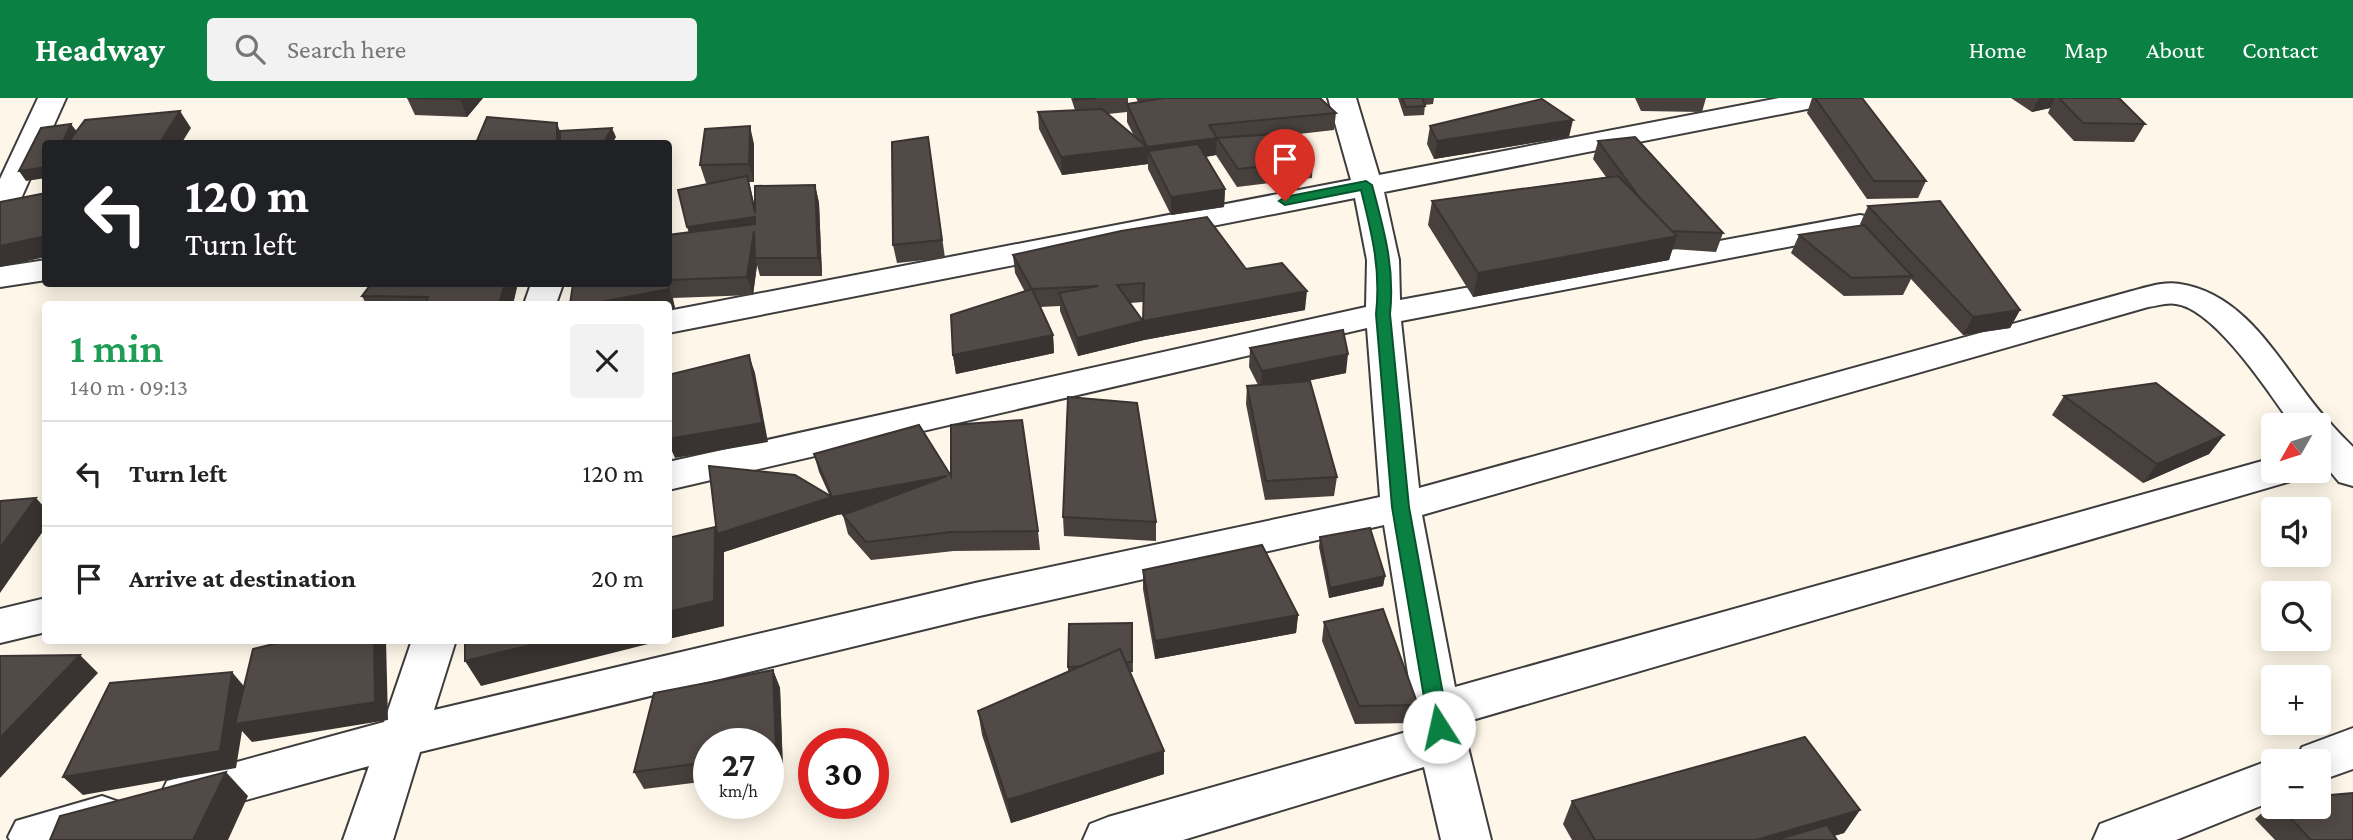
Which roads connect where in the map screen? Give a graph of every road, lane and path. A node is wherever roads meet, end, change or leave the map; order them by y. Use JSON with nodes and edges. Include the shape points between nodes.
{"nodes":[{"id":1,"x":52,"y":98,"type":"edge"},
{"id":2,"x":1342,"y":98,"type":"edge"},
{"id":3,"x":1822,"y":98,"type":"edge"},
{"id":4,"x":1366,"y":185,"type":"junction"},
{"id":5,"x":0,"y":212,"type":"edge"},
{"id":6,"x":1860,"y":224,"type":"edge"},
{"id":7,"x":42,"y":272,"type":"edge"},
{"id":8,"x":0,"y":277,"type":"edge"},
{"id":9,"x":1383,"y":314,"type":"junction"},
{"id":10,"x":672,"y":321,"type":"edge"},
{"id":11,"x":2302,"y":413,"type":"edge"},
{"id":12,"x":672,"y":475,"type":"edge"},
{"id":13,"x":2261,"y":476,"type":"edge"},
{"id":14,"x":1401,"y":507,"type":"junction"},
{"id":15,"x":42,"y":616,"type":"edge"},
{"id":16,"x":0,"y":626,"type":"edge"},
{"id":17,"x":432,"y":644,"type":"edge"},
{"id":18,"x":1439,"y":727,"type":"junction"},
{"id":19,"x":401,"y":737,"type":"junction"},
{"id":20,"x":2353,"y":748,"type":"edge"},
{"id":21,"x":2331,"y":756,"type":"edge"},
{"id":22,"x":2261,"y":785,"type":"edge"},
{"id":23,"x":33,"y":837,"type":"dead end"},
{"id":24,"x":368,"y":840,"type":"edge"},
{"id":25,"x":1108,"y":840,"type":"edge"},
{"id":26,"x":1466,"y":840,"type":"edge"},
{"id":27,"x":2118,"y":840,"type":"edge"}],
"edges":[{"from":1,"to":5,"type":"street"},
{"from":2,"to":4,"type":"street"},
{"from":3,"to":4,"type":"street"},
{"from":4,"to":9,"type":"street","via":[[1386,284]]},
{"from":4,"to":10,"type":"street"},
{"from":6,"to":9,"type":"street"},
{"from":7,"to":8,"type":"street"},
{"from":9,"to":12,"type":"street"},
{"from":9,"to":14,"type":"street"},
{"from":11,"to":14,"type":"street","via":[[2228,320],[2210,305],[2180,293],[2144,298]]},
{"from":13,"to":18,"type":"street"},
{"from":14,"to":18,"type":"street"},
{"from":14,"to":19,"type":"street","via":[[975,600]]},
{"from":15,"to":16,"type":"street"},
{"from":17,"to":19,"type":"street"},
{"from":18,"to":25,"type":"street"},
{"from":18,"to":26,"type":"street"},
{"from":19,"to":23,"type":"street"},
{"from":19,"to":24,"type":"street"},
{"from":20,"to":21,"type":"street"},
{"from":22,"to":27,"type":"street"}]}
